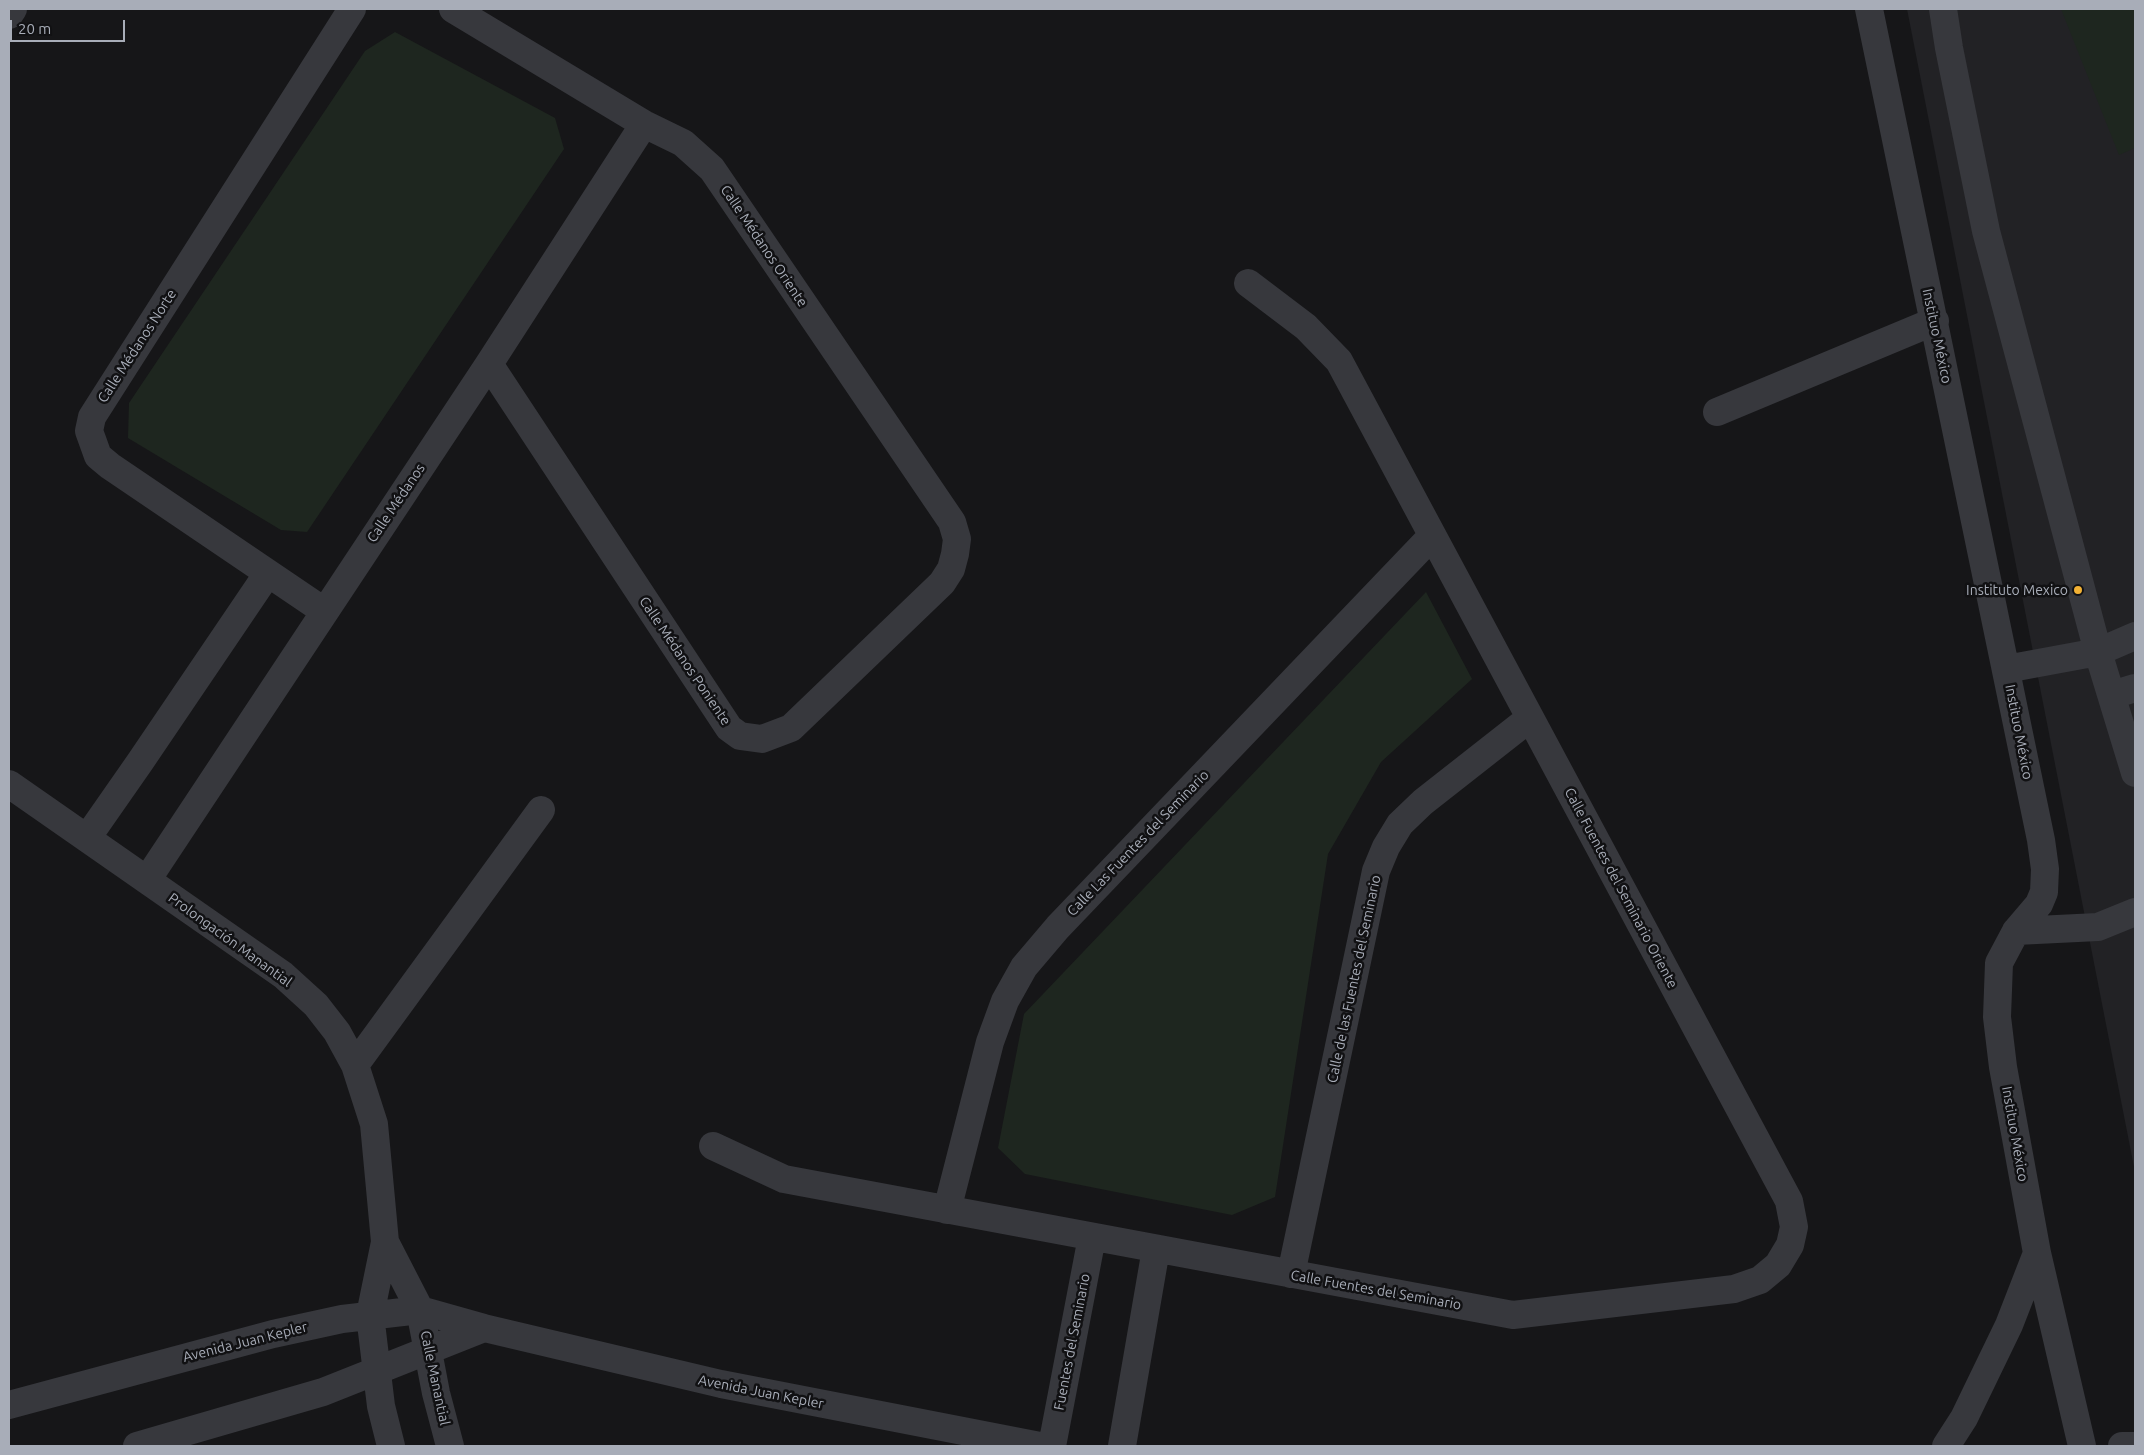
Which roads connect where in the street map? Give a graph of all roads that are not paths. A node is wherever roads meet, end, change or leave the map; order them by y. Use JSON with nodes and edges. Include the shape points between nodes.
{"nodes":[{"id":1,"x":13,"y":9,"type":"edge"},
{"id":2,"x":352,"y":9,"type":"edge"},
{"id":3,"x":453,"y":9,"type":"edge"},
{"id":4,"x":1869,"y":9,"type":"edge"},
{"id":5,"x":1943,"y":9,"type":"edge"},
{"id":6,"x":9,"y":15,"type":"edge"},
{"id":7,"x":644,"y":124,"type":"junction"},
{"id":8,"x":1248,"y":283,"type":"dead end"},
{"id":9,"x":1935,"y":321,"type":"junction"},
{"id":10,"x":489,"y":364,"type":"junction"},
{"id":11,"x":1717,"y":412,"type":"dead end"},
{"id":12,"x":1432,"y":536,"type":"junction"},
{"id":13,"x":268,"y":573,"type":"junction"},
{"id":14,"x":942,"y":583,"type":"joint"},
{"id":15,"x":324,"y":611,"type":"junction"},
{"id":16,"x":2135,"y":636,"type":"edge"},
{"id":17,"x":2098,"y":652,"type":"junction"},
{"id":18,"x":2006,"y":669,"type":"junction"},
{"id":19,"x":2123,"y":691,"type":"edge"},
{"id":20,"x":1530,"y":718,"type":"junction"},
{"id":21,"x":2135,"y":773,"type":"edge"},
{"id":22,"x":9,"y":784,"type":"edge"},
{"id":23,"x":541,"y":810,"type":"dead end"},
{"id":24,"x":87,"y":838,"type":"junction"},
{"id":25,"x":147,"y":880,"type":"junction"},
{"id":26,"x":2135,"y":912,"type":"edge"},
{"id":27,"x":2016,"y":931,"type":"junction"},
{"id":28,"x":355,"y":1065,"type":"junction"},
{"id":29,"x":713,"y":1146,"type":"dead end"},
{"id":30,"x":947,"y":1210,"type":"junction"},
{"id":31,"x":1092,"y":1237,"type":"junction"},
{"id":32,"x":385,"y":1242,"type":"junction"},
{"id":33,"x":1790,"y":1245,"type":"joint"},
{"id":34,"x":1156,"y":1249,"type":"junction"},
{"id":35,"x":2036,"y":1253,"type":"junction"},
{"id":36,"x":1291,"y":1274,"type":"junction"},
{"id":37,"x":420,"y":1310,"type":"junction"},
{"id":38,"x":370,"y":1315,"type":"junction"},
{"id":39,"x":484,"y":1328,"type":"junction"},
{"id":40,"x":428,"y":1351,"type":"junction"},
{"id":41,"x":377,"y":1371,"type":"junction"},
{"id":42,"x":9,"y":1405,"type":"edge"},
{"id":43,"x":137,"y":1446,"type":"edge"},
{"id":44,"x":391,"y":1446,"type":"edge"},
{"id":45,"x":450,"y":1446,"type":"edge"},
{"id":46,"x":1040,"y":1446,"type":"edge"},
{"id":47,"x":1052,"y":1446,"type":"edge"},
{"id":48,"x":1122,"y":1446,"type":"edge"},
{"id":49,"x":1946,"y":1446,"type":"edge"},
{"id":50,"x":2082,"y":1446,"type":"edge"},
{"id":51,"x":2122,"y":1446,"type":"edge"},
{"id":52,"x":2135,"y":1446,"type":"edge"}],
"edges":[{"from":1,"to":6,"type":"street"},
{"from":2,"to":13,"type":"street","name":"Calle Médanos Norte","via":[[92,417],[89,431],[98,456],[110,466]]},
{"from":3,"to":7,"type":"street","name":"Calle Médanos Oriente"},
{"from":4,"to":9,"type":"street","name":"Instituo México"},
{"from":5,"to":17,"type":"street","via":[[1986,231]]},
{"from":7,"to":10,"type":"street","name":"Calle Médanos"},
{"from":7,"to":14,"type":"street","name":"Calle Médanos Oriente","via":[[682,143],[712,169],[952,522],[957,539],[955,554]]},
{"from":8,"to":12,"type":"street","name":"Calle Fuentes del Seminario Oriente","via":[[1306,328],[1339,361]]},
{"from":9,"to":11,"type":"street"},
{"from":9,"to":18,"type":"street","name":"Instituo México"},
{"from":10,"to":14,"type":"street","name":"Calle Médanos Poniente","via":[[729,728],[740,736],[762,738],[790,728]]},
{"from":10,"to":15,"type":"street","name":"Calle Médanos"},
{"from":12,"to":20,"type":"street","name":"Calle Fuentes del Seminario Oriente"},
{"from":12,"to":30,"type":"street","name":"Calle Las Fuentes del Seminario","via":[[1058,927],[1024,967],[1005,1001],[990,1042]]},
{"from":13,"to":15,"type":"street","name":"Calle Médanos Norte"},
{"from":13,"to":24,"type":"street"},
{"from":15,"to":25,"type":"street","name":"Calle Médanos"},
{"from":16,"to":17,"type":"street"},
{"from":17,"to":18,"type":"street"},
{"from":17,"to":19,"type":"street"},
{"from":18,"to":27,"type":"street","name":"Instituo México","via":[[2045,869],[2044,892],[2039,904]]},
{"from":19,"to":21,"type":"street"},
{"from":20,"to":33,"type":"street","name":"Calle Fuentes del Seminario Oriente","via":[[1789,1201],[1794,1227]]},
{"from":20,"to":36,"type":"street","name":"Calle de las Fuentes del Seminario","via":[[1423,802],[1400,824],[1376,871]]},
{"from":22,"to":24,"type":"street","name":"Prolongación Manantial"},
{"from":23,"to":28,"type":"street"},
{"from":24,"to":25,"type":"street","name":"Prolongación Manantial"},
{"from":25,"to":28,"type":"street","name":"Prolongación Manantial","via":[[283,975],[316,1006],[337,1032]]},
{"from":26,"to":27,"type":"street","via":[[2098,927]]},
{"from":27,"to":35,"type":"street","name":"Instituo México","via":[[1999,963],[1997,1016]]},
{"from":28,"to":32,"type":"street","name":"Prolongación Manantial","via":[[374,1124]]},
{"from":29,"to":30,"type":"street","name":"Calle Fuentes del Seminario","via":[[784,1179]]},
{"from":30,"to":31,"type":"street","name":"Calle Fuentes del Seminario"},
{"from":31,"to":34,"type":"street","name":"Calle Fuentes del Seminario"},
{"from":31,"to":47,"type":"street","name":"Fuentes del Seminario"},
{"from":32,"to":37,"type":"street","name":"Prolongación Manantial"},
{"from":32,"to":38,"type":"street","name":"Prolongación Manantial"},
{"from":33,"to":36,"type":"street","name":"Calle Fuentes del Seminario","via":[[1778,1265],[1760,1280],[1734,1289],[1513,1315]]},
{"from":34,"to":36,"type":"street","name":"Calle Fuentes del Seminario"},
{"from":34,"to":48,"type":"street"},
{"from":35,"to":49,"type":"street","via":[[2009,1325],[1964,1418]]},
{"from":35,"to":50,"type":"street","name":"Instituo México"},
{"from":37,"to":38,"type":"street","name":"Avenida Juan Kepler"},
{"from":37,"to":39,"type":"street","name":"Avenida Juan Kepler"},
{"from":37,"to":40,"type":"street","name":"Calle Manantial"},
{"from":38,"to":41,"type":"street"},
{"from":38,"to":42,"type":"street","name":"Avenida Juan Kepler","via":[[274,1334]]},
{"from":39,"to":40,"type":"street"},
{"from":39,"to":46,"type":"street","name":"Avenida Juan Kepler","via":[[721,1384]]},
{"from":40,"to":41,"type":"street"},
{"from":40,"to":45,"type":"street","name":"Calle Manantial"},
{"from":41,"to":43,"type":"street","via":[[323,1392]]},
{"from":41,"to":44,"type":"street"},
{"from":51,"to":52,"type":"street"}]}
